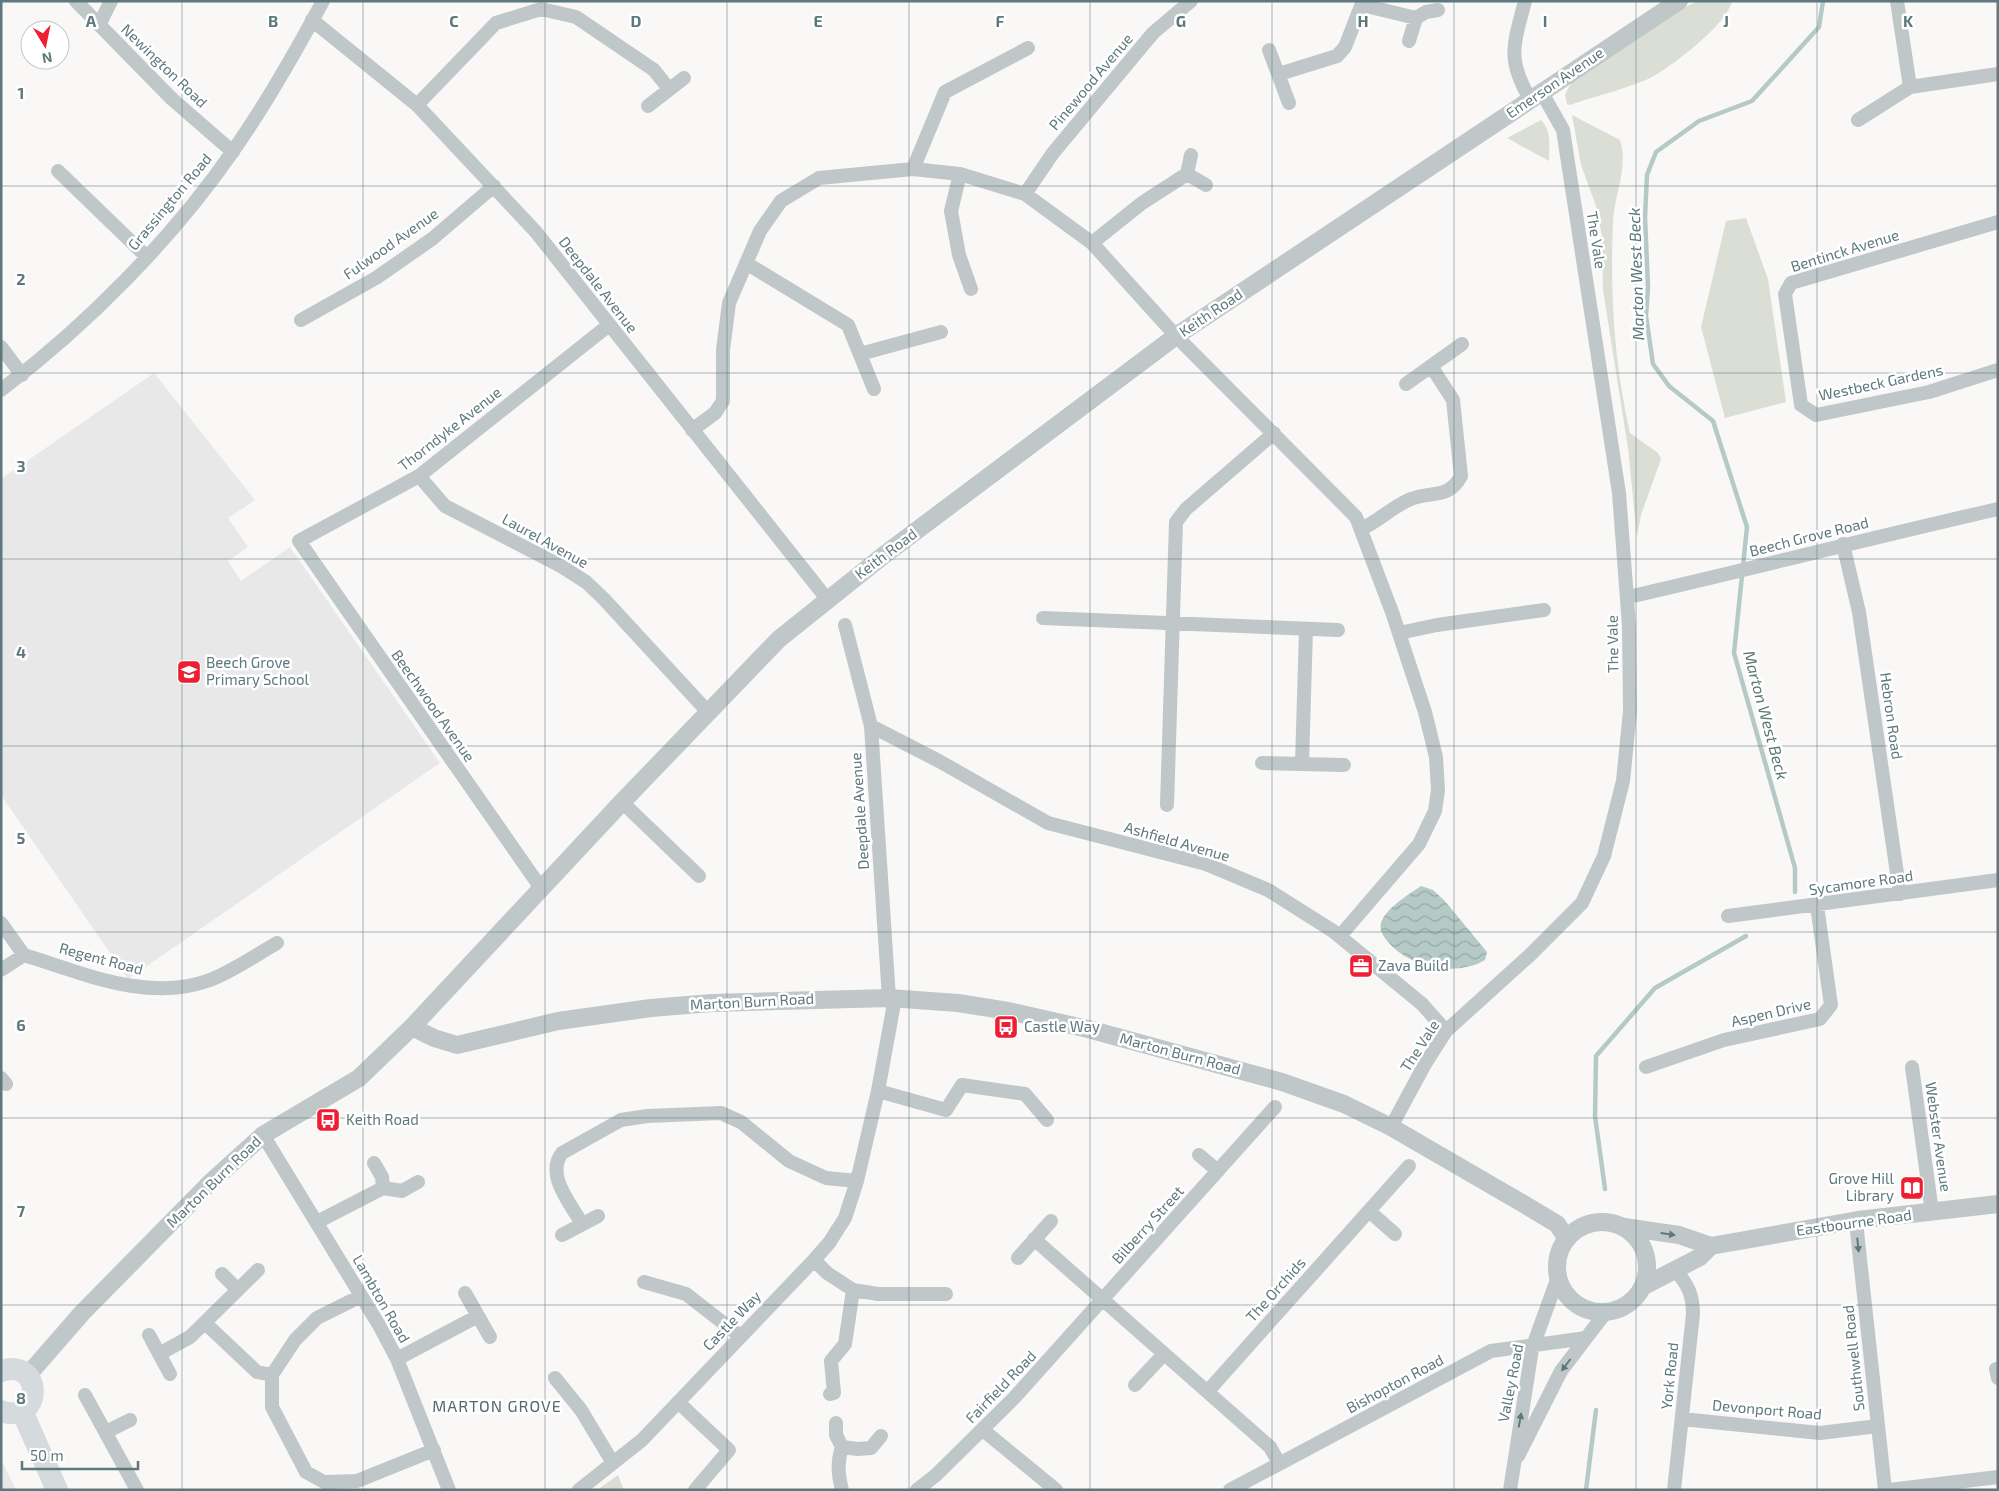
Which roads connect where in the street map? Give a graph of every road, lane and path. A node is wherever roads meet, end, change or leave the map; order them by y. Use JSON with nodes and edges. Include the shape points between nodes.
{"nodes":[{"id":1,"x":76,"y":1,"type":"edge"},
{"id":2,"x":111,"y":1,"type":"edge"},
{"id":3,"x":323,"y":1,"type":"edge"},
{"id":4,"x":1191,"y":1,"type":"edge"},
{"id":5,"x":1525,"y":1,"type":"edge"},
{"id":6,"x":1678,"y":1,"type":"edge"},
{"id":7,"x":1897,"y":1,"type":"edge"},
{"id":8,"x":1362,"y":3,"type":"edge"},
{"id":9,"x":1438,"y":10,"type":"dead end"},
{"id":10,"x":1416,"y":18,"type":"junction"},
{"id":11,"x":312,"y":20,"type":"junction"},
{"id":12,"x":98,"y":25,"type":"junction"},
{"id":13,"x":1409,"y":41,"type":"dead end"},
{"id":14,"x":1028,"y":48,"type":"dead end"},
{"id":15,"x":1269,"y":50,"type":"dead end"},
{"id":16,"x":1279,"y":74,"type":"junction"},
{"id":17,"x":1998,"y":74,"type":"edge"},
{"id":18,"x":684,"y":78,"type":"dead end"},
{"id":19,"x":1910,"y":87,"type":"junction"},
{"id":20,"x":669,"y":89,"type":"junction"},
{"id":21,"x":1536,"y":95,"type":"junction"},
{"id":22,"x":1289,"y":103,"type":"dead end"},
{"id":23,"x":417,"y":105,"type":"junction"},
{"id":24,"x":648,"y":106,"type":"dead end"},
{"id":25,"x":1858,"y":120,"type":"dead end"},
{"id":26,"x":233,"y":152,"type":"junction"},
{"id":27,"x":1191,"y":154,"type":"dead end"},
{"id":28,"x":1432,"y":166,"type":"joint"},
{"id":29,"x":913,"y":169,"type":"junction"},
{"id":30,"x":58,"y":171,"type":"dead end"},
{"id":31,"x":960,"y":174,"type":"junction"},
{"id":32,"x":1187,"y":174,"type":"junction"},
{"id":33,"x":1206,"y":185,"type":"dead end"},
{"id":34,"x":494,"y":186,"type":"junction"},
{"id":35,"x":1025,"y":194,"type":"junction"},
{"id":36,"x":1998,"y":222,"type":"edge"},
{"id":37,"x":1092,"y":243,"type":"junction"},
{"id":38,"x":146,"y":256,"type":"junction"},
{"id":39,"x":746,"y":263,"type":"junction"},
{"id":40,"x":971,"y":289,"type":"dead end"},
{"id":41,"x":301,"y":320,"type":"dead end"},
{"id":42,"x":609,"y":325,"type":"junction"},
{"id":43,"x":941,"y":332,"type":"dead end"},
{"id":44,"x":1176,"y":336,"type":"junction"},
{"id":45,"x":1462,"y":344,"type":"dead end"},
{"id":46,"x":1,"y":347,"type":"edge"},
{"id":47,"x":860,"y":354,"type":"junction"},
{"id":48,"x":1431,"y":366,"type":"junction"},
{"id":49,"x":1998,"y":370,"type":"edge"},
{"id":50,"x":22,"y":375,"type":"junction"},
{"id":51,"x":1406,"y":384,"type":"dead end"},
{"id":52,"x":874,"y":389,"type":"dead end"},
{"id":53,"x":1,"y":390,"type":"edge"},
{"id":54,"x":1801,"y":405,"type":"joint"},
{"id":55,"x":692,"y":430,"type":"junction"},
{"id":56,"x":1274,"y":433,"type":"junction"},
{"id":57,"x":419,"y":476,"type":"junction"},
{"id":58,"x":1998,"y":509,"type":"edge"},
{"id":59,"x":1361,"y":529,"type":"junction"},
{"id":60,"x":299,"y":541,"type":"joint"},
{"id":61,"x":1843,"y":544,"type":"junction"},
{"id":62,"x":1628,"y":596,"type":"junction"},
{"id":63,"x":827,"y":599,"type":"junction"},
{"id":64,"x":1544,"y":610,"type":"dead end"},
{"id":65,"x":1043,"y":618,"type":"dead end"},
{"id":66,"x":1174,"y":623,"type":"junction"},
{"id":67,"x":845,"y":625,"type":"dead end"},
{"id":68,"x":1306,"y":628,"type":"junction"},
{"id":69,"x":1338,"y":630,"type":"dead end"},
{"id":70,"x":1399,"y":633,"type":"junction"},
{"id":71,"x":708,"y":712,"type":"junction"},
{"id":72,"x":871,"y":726,"type":"junction"},
{"id":73,"x":1262,"y":764,"type":"dead end"},
{"id":74,"x":1302,"y":764,"type":"junction"},
{"id":75,"x":1344,"y":765,"type":"dead end"},
{"id":76,"x":622,"y":802,"type":"junction"},
{"id":77,"x":1167,"y":805,"type":"dead end"},
{"id":78,"x":699,"y":876,"type":"dead end"},
{"id":79,"x":1998,"y":880,"type":"edge"},
{"id":80,"x":541,"y":888,"type":"junction"},
{"id":81,"x":1900,"y":894,"type":"junction"},
{"id":82,"x":1817,"y":906,"type":"junction"},
{"id":83,"x":1728,"y":916,"type":"dead end"},
{"id":84,"x":1,"y":923,"type":"edge"},
{"id":85,"x":1340,"y":936,"type":"junction"},
{"id":86,"x":278,"y":943,"type":"dead end"},
{"id":87,"x":24,"y":955,"type":"junction"},
{"id":88,"x":1,"y":970,"type":"edge"},
{"id":89,"x":892,"y":998,"type":"junction"},
{"id":90,"x":412,"y":1028,"type":"junction"},
{"id":91,"x":1446,"y":1031,"type":"junction"},
{"id":92,"x":1646,"y":1066,"type":"dead end"},
{"id":93,"x":1912,"y":1067,"type":"dead end"},
{"id":94,"x":878,"y":1091,"type":"junction"},
{"id":95,"x":1275,"y":1107,"type":"dead end"},
{"id":96,"x":1047,"y":1120,"type":"dead end"},
{"id":97,"x":1392,"y":1127,"type":"junction"},
{"id":98,"x":263,"y":1135,"type":"junction"},
{"id":99,"x":1199,"y":1155,"type":"dead end"},
{"id":100,"x":374,"y":1163,"type":"dead end"},
{"id":101,"x":1409,"y":1166,"type":"dead end"},
{"id":102,"x":1218,"y":1171,"type":"junction"},
{"id":103,"x":857,"y":1181,"type":"junction"},
{"id":104,"x":418,"y":1182,"type":"dead end"},
{"id":105,"x":383,"y":1188,"type":"junction"},
{"id":106,"x":1998,"y":1204,"type":"edge"},
{"id":107,"x":1369,"y":1211,"type":"junction"},
{"id":108,"x":1932,"y":1212,"type":"junction"},
{"id":109,"x":598,"y":1216,"type":"dead end"},
{"id":110,"x":1051,"y":1221,"type":"dead end"},
{"id":111,"x":317,"y":1222,"type":"junction"},
{"id":112,"x":1856,"y":1222,"type":"junction"},
{"id":113,"x":582,"y":1224,"type":"junction"},
{"id":114,"x":1624,"y":1227,"type":"junction"},
{"id":115,"x":1395,"y":1234,"type":"dead end"},
{"id":116,"x":562,"y":1235,"type":"dead end"},
{"id":117,"x":1567,"y":1238,"type":"junction"},
{"id":118,"x":1034,"y":1240,"type":"junction"},
{"id":119,"x":1711,"y":1246,"type":"junction"},
{"id":120,"x":1018,"y":1258,"type":"dead end"},
{"id":121,"x":814,"y":1260,"type":"junction"},
{"id":122,"x":258,"y":1270,"type":"dead end"},
{"id":123,"x":1676,"y":1271,"type":"junction"},
{"id":124,"x":222,"y":1274,"type":"dead end"},
{"id":125,"x":1558,"y":1277,"type":"junction"},
{"id":126,"x":644,"y":1282,"type":"dead end"},
{"id":127,"x":1642,"y":1287,"type":"junction"},
{"id":128,"x":238,"y":1290,"type":"junction"},
{"id":129,"x":853,"y":1290,"type":"junction"},
{"id":130,"x":465,"y":1293,"type":"dead end"},
{"id":131,"x":946,"y":1294,"type":"dead end"},
{"id":132,"x":361,"y":1296,"type":"junction"},
{"id":133,"x":1103,"y":1301,"type":"junction"},
{"id":134,"x":1606,"y":1312,"type":"junction"},
{"id":135,"x":478,"y":1316,"type":"junction"},
{"id":136,"x":206,"y":1323,"type":"junction"},
{"id":137,"x":149,"y":1335,"type":"dead end"},
{"id":138,"x":740,"y":1336,"type":"junction"},
{"id":139,"x":490,"y":1337,"type":"dead end"},
{"id":140,"x":1586,"y":1338,"type":"junction"},
{"id":141,"x":1533,"y":1346,"type":"junction"},
{"id":142,"x":159,"y":1354,"type":"junction"},
{"id":143,"x":1164,"y":1354,"type":"junction"},
{"id":144,"x":397,"y":1359,"type":"junction"},
{"id":145,"x":1,"y":1371,"type":"edge"},
{"id":146,"x":170,"y":1374,"type":"dead end"},
{"id":147,"x":28,"y":1376,"type":"junction"},
{"id":148,"x":272,"y":1376,"type":"junction"},
{"id":149,"x":555,"y":1378,"type":"dead end"},
{"id":150,"x":1135,"y":1385,"type":"dead end"},
{"id":151,"x":1208,"y":1391,"type":"junction"},
{"id":152,"x":830,"y":1394,"type":"dead end"},
{"id":153,"x":85,"y":1395,"type":"dead end"},
{"id":154,"x":678,"y":1402,"type":"junction"},
{"id":155,"x":12,"y":1411,"type":"edge"},
{"id":156,"x":1682,"y":1419,"type":"junction"},
{"id":157,"x":130,"y":1420,"type":"dead end"},
{"id":158,"x":836,"y":1423,"type":"dead end"},
{"id":159,"x":1878,"y":1426,"type":"junction"},
{"id":160,"x":983,"y":1430,"type":"junction"},
{"id":161,"x":106,"y":1432,"type":"junction"},
{"id":162,"x":881,"y":1436,"type":"dead end"},
{"id":163,"x":842,"y":1447,"type":"junction"},
{"id":164,"x":434,"y":1450,"type":"junction"},
{"id":165,"x":613,"y":1463,"type":"junction"},
{"id":166,"x":1279,"y":1463,"type":"junction"},
{"id":167,"x":1512,"y":1468,"type":"junction"},
{"id":168,"x":1998,"y":1477,"type":"edge"},
{"id":169,"x":322,"y":1486,"type":"edge"},
{"id":170,"x":57,"y":1490,"type":"edge"},
{"id":171,"x":137,"y":1490,"type":"edge"},
{"id":172,"x":449,"y":1490,"type":"edge"},
{"id":173,"x":579,"y":1490,"type":"edge"},
{"id":174,"x":695,"y":1490,"type":"edge"},
{"id":175,"x":842,"y":1490,"type":"edge"},
{"id":176,"x":917,"y":1490,"type":"edge"},
{"id":177,"x":1056,"y":1490,"type":"edge"},
{"id":178,"x":1230,"y":1490,"type":"edge"},
{"id":179,"x":1510,"y":1490,"type":"edge"},
{"id":180,"x":1674,"y":1490,"type":"edge"},
{"id":181,"x":1885,"y":1490,"type":"edge"},
{"id":182,"x":1889,"y":1490,"type":"edge"}],
"edges":[{"from":1,"to":12,"type":"street","name":"Newington Road"},
{"from":2,"to":12,"type":"street"},
{"from":3,"to":11,"type":"street","name":"Grassington Road"},
{"from":4,"to":35,"type":"street","name":"Pinewood Avenue","via":[[1153,33],[1053,153]]},
{"from":5,"to":21,"type":"street","name":"The Vale","via":[[1513,47],[1518,78]]},
{"from":6,"to":21,"type":"street","name":"Emerson Avenue"},
{"from":7,"to":19,"type":"street"},
{"from":8,"to":10,"type":"street"},
{"from":8,"to":16,"type":"street","via":[[1345,47],[1337,56]]},
{"from":9,"to":10,"type":"street"},
{"from":10,"to":13,"type":"street"},
{"from":11,"to":23,"type":"street","name":"Deepdale Avenue"},
{"from":11,"to":26,"type":"street","name":"Grassington Road","via":[[278,82]]},
{"from":12,"to":26,"type":"street","name":"Newington Road"},
{"from":14,"to":29,"type":"street","via":[[945,92]]},
{"from":15,"to":16,"type":"street"},
{"from":16,"to":22,"type":"street"},
{"from":17,"to":19,"type":"street"},
{"from":18,"to":20,"type":"street"},
{"from":19,"to":25,"type":"street"},
{"from":20,"to":23,"type":"street","via":[[654,70],[576,17],[542,9],[496,24]]},
{"from":20,"to":24,"type":"street"},
{"from":21,"to":28,"type":"street","name":"Emerson Avenue"},
{"from":21,"to":62,"type":"street","name":"The Vale","via":[[1563,130],[1619,493]]},
{"from":23,"to":34,"type":"street","name":"Deepdale Avenue"},
{"from":26,"to":38,"type":"street","name":"Grassington Road","via":[[192,205]]},
{"from":27,"to":32,"type":"street"},
{"from":28,"to":44,"type":"street","name":"Keith Road"},
{"from":29,"to":31,"type":"street"},
{"from":29,"to":39,"type":"street","via":[[820,178],[781,201],[760,231]]},
{"from":30,"to":38,"type":"street"},
{"from":31,"to":35,"type":"street"},
{"from":31,"to":40,"type":"street","via":[[951,210],[958,255]]},
{"from":32,"to":33,"type":"street"},
{"from":32,"to":37,"type":"street","via":[[1142,203]]},
{"from":34,"to":41,"type":"street","name":"Fulwood Avenue","via":[[432,239],[376,278]]},
{"from":34,"to":42,"type":"street","name":"Deepdale Avenue","via":[[536,232]]},
{"from":35,"to":37,"type":"street"},
{"from":36,"to":54,"type":"street","name":"Bentinck Avenue","via":[[1790,283],[1785,294]]},
{"from":37,"to":44,"type":"street"},
{"from":38,"to":50,"type":"street","name":"Grassington Road","via":[[112,293]]},
{"from":39,"to":47,"type":"street","via":[[848,325]]},
{"from":39,"to":55,"type":"street","via":[[729,303],[723,350],[722,401],[715,413]]},
{"from":42,"to":55,"type":"street","name":"Deepdale Avenue"},
{"from":42,"to":57,"type":"street","name":"Thorndyke Avenue"},
{"from":43,"to":47,"type":"street"},
{"from":44,"to":56,"type":"street"},
{"from":44,"to":63,"type":"street","name":"Keith Road"},
{"from":45,"to":48,"type":"street"},
{"from":46,"to":50,"type":"street"},
{"from":47,"to":52,"type":"street"},
{"from":48,"to":51,"type":"street"},
{"from":48,"to":59,"type":"street","via":[[1453,400],[1461,476],[1456,487],[1448,492],[1410,499]]},
{"from":49,"to":54,"type":"street","name":"Westbeck Gardens","via":[[1929,392],[1816,415]]},
{"from":50,"to":53,"type":"street","name":"Grassington Road"},
{"from":55,"to":63,"type":"street","name":"Deepdale Avenue"},
{"from":56,"to":59,"type":"street","via":[[1356,517]]},
{"from":56,"to":66,"type":"street","via":[[1186,509],[1176,522]]},
{"from":57,"to":60,"type":"street","name":"Thorndyke Avenue"},
{"from":57,"to":71,"type":"street","name":"Laurel Avenue","via":[[445,506],[562,566],[586,582]]},
{"from":58,"to":61,"type":"street","name":"Beech Grove Road"},
{"from":59,"to":70,"type":"street"},
{"from":60,"to":80,"type":"street","name":"Beechwood Avenue"},
{"from":61,"to":62,"type":"street","name":"Beech Grove Road","via":[[1734,573]]},
{"from":61,"to":81,"type":"street","name":"Hebron Road","via":[[1859,612]]},
{"from":62,"to":91,"type":"street","name":"The Vale","via":[[1630,711],[1623,781],[1604,856],[1582,903]]},
{"from":63,"to":71,"type":"street","name":"Keith Road","via":[[779,639]]},
{"from":64,"to":70,"type":"street"},
{"from":65,"to":66,"type":"street"},
{"from":66,"to":68,"type":"street"},
{"from":66,"to":77,"type":"street"},
{"from":67,"to":72,"type":"street","name":"Deepdale Avenue"},
{"from":68,"to":69,"type":"street"},
{"from":68,"to":74,"type":"street"},
{"from":70,"to":85,"type":"street","via":[[1436,757],[1439,776],[1435,811],[1420,844],[1408,860]]},
{"from":71,"to":76,"type":"street","name":"Keith Road"},
{"from":72,"to":85,"type":"street","name":"Ashfield Avenue","via":[[1048,823],[1206,864],[1268,890]]},
{"from":72,"to":89,"type":"street","name":"Deepdale Avenue"},
{"from":73,"to":74,"type":"street"},
{"from":74,"to":75,"type":"street"},
{"from":76,"to":78,"type":"street"},
{"from":76,"to":80,"type":"street","name":"Keith Road"},
{"from":79,"to":81,"type":"street","name":"Sycamore Road"},
{"from":80,"to":90,"type":"street","name":"Keith Road"},
{"from":81,"to":82,"type":"street","name":"Sycamore Road"},
{"from":82,"to":83,"type":"street","name":"Sycamore Road"},
{"from":82,"to":92,"type":"street","name":"Aspen Drive","via":[[1831,1005],[1820,1019],[1724,1040]]},
{"from":84,"to":87,"type":"street"},
{"from":85,"to":91,"type":"street","name":"Ashfield Avenue","via":[[1422,1004]]},
{"from":86,"to":87,"type":"street","name":"Regent Road","via":[[210,980],[164,990],[124,986]]},
{"from":87,"to":88,"type":"street"},
{"from":89,"to":90,"type":"street","name":"Marton Burn Road","via":[[651,1008],[558,1021],[457,1045]]},
{"from":89,"to":94,"type":"street","name":"Castle Way"},
{"from":89,"to":97,"type":"street","name":"Marton Burn Road","via":[[958,1003],[1088,1029],[1282,1082],[1344,1104]]},
{"from":90,"to":98,"type":"street","name":"Marton Burn Road","via":[[359,1078]]},
{"from":91,"to":97,"type":"street","name":"The Vale"},
{"from":93,"to":108,"type":"street","name":"Webster Avenue"},
{"from":94,"to":96,"type":"street","via":[[946,1110],[962,1085],[1025,1094]]},
{"from":94,"to":103,"type":"street","name":"Castle Way"},
{"from":95,"to":102,"type":"street","name":"Bilberry Street"},
{"from":97,"to":117,"type":"street","name":"Marton Burn Road","via":[[1557,1224]]},
{"from":98,"to":111,"type":"street","name":"Lambton Road"},
{"from":98,"to":147,"type":"street","name":"Marton Burn Road","via":[[210,1183],[82,1313]]},
{"from":99,"to":102,"type":"street"},
{"from":100,"to":105,"type":"street","via":[[382,1177]]},
{"from":101,"to":107,"type":"street","name":"The Orchids"},
{"from":102,"to":133,"type":"street","name":"Bilberry Street"},
{"from":103,"to":113,"type":"street","via":[[826,1178],[789,1162],[741,1122],[721,1113],[621,1120],[562,1153],[555,1165],[556,1176]]},
{"from":103,"to":121,"type":"street","name":"Castle Way","via":[[845,1218]]},
{"from":104,"to":105,"type":"street","via":[[402,1191]]},
{"from":105,"to":111,"type":"street"},
{"from":106,"to":108,"type":"street","name":"Eastbourne Road"},
{"from":107,"to":115,"type":"street"},
{"from":107,"to":151,"type":"street","name":"The Orchids"},
{"from":108,"to":112,"type":"street","name":"Eastbourne Road"},
{"from":109,"to":113,"type":"street"},
{"from":110,"to":118,"type":"street"},
{"from":111,"to":132,"type":"street","name":"Lambton Road"},
{"from":112,"to":119,"type":"street","name":"Eastbourne Road"},
{"from":112,"to":159,"type":"street","name":"Southwell Road","one_way":true},
{"from":113,"to":116,"type":"street"},
{"from":114,"to":117,"type":"street","via":[[1604,1222],[1590,1224]]},
{"from":114,"to":119,"type":"street","one_way":true,"via":[[1678,1235]]},
{"from":114,"to":127,"type":"street","via":[[1640,1242],[1645,1252],[1646,1276]]},
{"from":117,"to":125,"type":"street","via":[[1560,1250]]},
{"from":118,"to":120,"type":"street"},
{"from":118,"to":133,"type":"street"},
{"from":119,"to":123,"type":"street","via":[[1700,1257]]},
{"from":121,"to":129,"type":"street"},
{"from":121,"to":138,"type":"street","name":"Castle Way"},
{"from":122,"to":128,"type":"street"},
{"from":123,"to":127,"type":"street"},
{"from":123,"to":156,"type":"street","name":"York Road","via":[[1693,1296]]},
{"from":124,"to":128,"type":"street"},
{"from":125,"to":134,"type":"street","via":[[1571,1299],[1593,1311]]},
{"from":125,"to":141,"type":"street","name":"Valley Road"},
{"from":126,"to":138,"type":"street","via":[[686,1294]]},
{"from":127,"to":134,"type":"street","via":[[1628,1304]]},
{"from":128,"to":136,"type":"street"},
{"from":129,"to":131,"type":"street","via":[[878,1294]]},
{"from":129,"to":152,"type":"street","via":[[845,1344],[831,1361],[834,1393]]},
{"from":130,"to":135,"type":"street"},
{"from":132,"to":144,"type":"street","name":"Lambton Road"},
{"from":132,"to":148,"type":"street","via":[[317,1318],[295,1340]]},
{"from":133,"to":143,"type":"street"},
{"from":133,"to":160,"type":"street","name":"Fairfield Road"},
{"from":134,"to":140,"type":"street","name":"Valley Road"},
{"from":135,"to":139,"type":"street"},
{"from":135,"to":144,"type":"street"},
{"from":136,"to":142,"type":"street","via":[[190,1337]]},
{"from":136,"to":148,"type":"street","via":[[257,1372]]},
{"from":137,"to":142,"type":"street"},
{"from":138,"to":154,"type":"street","name":"Castle Way"},
{"from":140,"to":141,"type":"street","name":"Bishopton Road"},
{"from":140,"to":167,"type":"street","name":"Valley Road","one_way":true,"via":[[1561,1371]]},
{"from":141,"to":166,"type":"street","name":"Bishopton Road","via":[[1491,1351]]},
{"from":167,"to":141,"type":"street","name":"Valley Road","one_way":true},
{"from":142,"to":146,"type":"street"},
{"from":143,"to":150,"type":"street"},
{"from":143,"to":151,"type":"street"},
{"from":144,"to":164,"type":"street","name":"Lambton Road"},
{"from":145,"to":147,"type":"main road","via":[[15,1369]]},
{"from":147,"to":155,"type":"main road","via":[[34,1395],[28,1407]]},
{"from":148,"to":169,"type":"street","via":[[272,1407],[306,1472]]},
{"from":149,"to":165,"type":"street","via":[[581,1410]]},
{"from":151,"to":166,"type":"street","via":[[1270,1447]]},
{"from":153,"to":161,"type":"street"},
{"from":154,"to":165,"type":"street","name":"Castle Way","via":[[642,1440]]},
{"from":154,"to":174,"type":"street","via":[[729,1450]]},
{"from":155,"to":170,"type":"main road"},
{"from":156,"to":159,"type":"street","name":"Devonport Road","via":[[1820,1433]]},
{"from":156,"to":180,"type":"street","name":"York Road"},
{"from":157,"to":161,"type":"street"},
{"from":158,"to":163,"type":"street","via":[[836,1436]]},
{"from":159,"to":181,"type":"street","name":"Southwell Road"},
{"from":160,"to":176,"type":"street","name":"Fairfield Road"},
{"from":160,"to":177,"type":"street"},
{"from":161,"to":171,"type":"street"},
{"from":162,"to":163,"type":"street","via":[[871,1448]]},
{"from":163,"to":175,"type":"street","via":[[838,1459]]},
{"from":164,"to":169,"type":"street","via":[[357,1481]]},
{"from":164,"to":172,"type":"street","name":"Lambton Road"},
{"from":165,"to":173,"type":"street","name":"Castle Way"},
{"from":166,"to":178,"type":"street","name":"Bishopton Road"},
{"from":167,"to":179,"type":"street","name":"Valley Road"},
{"from":168,"to":182,"type":"street"}]}
